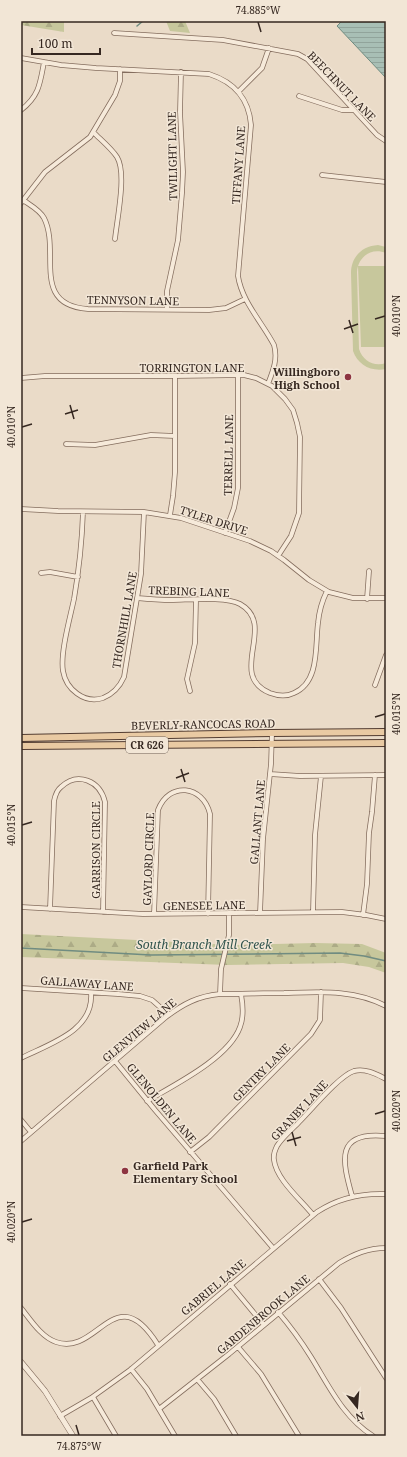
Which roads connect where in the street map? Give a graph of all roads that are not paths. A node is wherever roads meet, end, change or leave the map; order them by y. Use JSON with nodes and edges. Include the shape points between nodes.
{"nodes":[{"id":1,"x":114,"y":33,"type":"dead end"},
{"id":2,"x":269,"y":48,"type":"junction"},
{"id":3,"x":21,"y":58,"type":"edge"},
{"id":4,"x":44,"y":62,"type":"junction"},
{"id":5,"x":120,"y":69,"type":"junction"},
{"id":6,"x":181,"y":72,"type":"junction"},
{"id":7,"x":238,"y":92,"type":"junction"},
{"id":8,"x":299,"y":96,"type":"dead end"},
{"id":9,"x":21,"y":110,"type":"edge"},
{"id":10,"x":354,"y":110,"type":"junction"},
{"id":11,"x":93,"y":132,"type":"junction"},
{"id":12,"x":386,"y":141,"type":"edge"},
{"id":13,"x":322,"y":175,"type":"dead end"},
{"id":14,"x":386,"y":182,"type":"edge"},
{"id":15,"x":22,"y":202,"type":"edge"},
{"id":16,"x":115,"y":239,"type":"dead end"},
{"id":17,"x":245,"y":299,"type":"junction"},
{"id":18,"x":167,"y":309,"type":"junction"},
{"id":19,"x":238,"y":375,"type":"junction"},
{"id":20,"x":175,"y":376,"type":"junction"},
{"id":21,"x":21,"y":378,"type":"edge"},
{"id":22,"x":268,"y":384,"type":"junction"},
{"id":23,"x":174,"y":436,"type":"junction"},
{"id":24,"x":66,"y":444,"type":"dead end"},
{"id":25,"x":21,"y":509,"type":"edge"},
{"id":26,"x":83,"y":512,"type":"junction"},
{"id":27,"x":144,"y":512,"type":"junction"},
{"id":28,"x":170,"y":515,"type":"junction"},
{"id":29,"x":225,"y":533,"type":"junction"},
{"id":30,"x":278,"y":556,"type":"junction"},
{"id":31,"x":369,"y":571,"type":"dead end"},
{"id":32,"x":41,"y":573,"type":"dead end"},
{"id":33,"x":78,"y":577,"type":"junction"},
{"id":34,"x":327,"y":591,"type":"junction"},
{"id":35,"x":137,"y":598,"type":"junction"},
{"id":36,"x":386,"y":598,"type":"edge"},
{"id":37,"x":367,"y":599,"type":"junction"},
{"id":38,"x":196,"y":600,"type":"junction"},
{"id":39,"x":386,"y":655,"type":"edge"},
{"id":40,"x":375,"y":685,"type":"dead end"},
{"id":41,"x":190,"y":691,"type":"dead end"},
{"id":42,"x":386,"y":732,"type":"edge"},
{"id":43,"x":272,"y":733,"type":"junction"},
{"id":44,"x":21,"y":738,"type":"edge"},
{"id":45,"x":386,"y":743,"type":"edge"},
{"id":46,"x":272,"y":744,"type":"junction"},
{"id":47,"x":21,"y":746,"type":"edge"},
{"id":48,"x":270,"y":774,"type":"junction"},
{"id":49,"x":375,"y":775,"type":"junction"},
{"id":50,"x":386,"y":775,"type":"edge"},
{"id":51,"x":321,"y":776,"type":"junction"},
{"id":52,"x":21,"y":907,"type":"edge"},
{"id":53,"x":50,"y":909,"type":"junction"},
{"id":54,"x":103,"y":912,"type":"junction"},
{"id":55,"x":313,"y":912,"type":"junction"},
{"id":56,"x":229,"y":913,"type":"junction"},
{"id":57,"x":260,"y":913,"type":"junction"},
{"id":58,"x":154,"y":914,"type":"junction"},
{"id":59,"x":208,"y":914,"type":"junction"},
{"id":60,"x":364,"y":914,"type":"junction"},
{"id":61,"x":386,"y":919,"type":"edge"},
{"id":62,"x":21,"y":988,"type":"edge"},
{"id":63,"x":321,"y":992,"type":"junction"},
{"id":64,"x":91,"y":993,"type":"junction"},
{"id":65,"x":220,"y":994,"type":"junction"},
{"id":66,"x":242,"y":994,"type":"junction"},
{"id":67,"x":386,"y":1006,"type":"edge"},
{"id":68,"x":169,"y":1015,"type":"junction"},
{"id":69,"x":21,"y":1058,"type":"edge"},
{"id":70,"x":115,"y":1061,"type":"junction"},
{"id":71,"x":386,"y":1079,"type":"edge"},
{"id":72,"x":148,"y":1101,"type":"junction"},
{"id":73,"x":21,"y":1120,"type":"edge"},
{"id":74,"x":31,"y":1132,"type":"junction"},
{"id":75,"x":386,"y":1136,"type":"edge"},
{"id":76,"x":21,"y":1140,"type":"edge"},
{"id":77,"x":190,"y":1152,"type":"junction"},
{"id":78,"x":386,"y":1194,"type":"edge"},
{"id":79,"x":352,"y":1196,"type":"junction"},
{"id":80,"x":313,"y":1215,"type":"junction"},
{"id":81,"x":273,"y":1248,"type":"junction"},
{"id":82,"x":386,"y":1248,"type":"edge"},
{"id":83,"x":319,"y":1279,"type":"junction"},
{"id":84,"x":230,"y":1284,"type":"junction"},
{"id":85,"x":21,"y":1308,"type":"edge"},
{"id":86,"x":278,"y":1312,"type":"junction"},
{"id":87,"x":264,"y":1325,"type":"junction"},
{"id":88,"x":158,"y":1345,"type":"junction"},
{"id":89,"x":238,"y":1346,"type":"junction"},
{"id":90,"x":21,"y":1362,"type":"edge"},
{"id":91,"x":131,"y":1369,"type":"junction"},
{"id":92,"x":386,"y":1378,"type":"edge"},
{"id":93,"x":198,"y":1379,"type":"junction"},
{"id":94,"x":93,"y":1397,"type":"junction"},
{"id":95,"x":159,"y":1409,"type":"junction"},
{"id":96,"x":60,"y":1416,"type":"junction"},
{"id":97,"x":72,"y":1436,"type":"edge"},
{"id":98,"x":116,"y":1436,"type":"edge"},
{"id":99,"x":175,"y":1436,"type":"edge"},
{"id":100,"x":236,"y":1436,"type":"edge"},
{"id":101,"x":299,"y":1436,"type":"edge"},
{"id":102,"x":373,"y":1436,"type":"edge"}],
"edges":[{"from":1,"to":2,"type":"street","name":"BEECHNUT LANE","via":[[223,40]]},
{"from":2,"to":7,"type":"street","via":[[262,68]]},
{"from":2,"to":10,"type":"street","name":"BEECHNUT LANE","via":[[294,53],[304,58]]},
{"from":3,"to":4,"type":"street","name":"TIFFANY LANE"},
{"from":4,"to":5,"type":"street","name":"TIFFANY LANE"},
{"from":4,"to":9,"type":"street","via":[[37,93]]},
{"from":5,"to":6,"type":"street","name":"TIFFANY LANE"},
{"from":5,"to":11,"type":"street","via":[[117,90]]},
{"from":6,"to":7,"type":"street","name":"TIFFANY LANE","via":[[209,74],[231,85]]},
{"from":6,"to":18,"type":"street","name":"TWILIGHT LANE","via":[[182,193],[178,240],[167,291]]},
{"from":7,"to":17,"type":"street","name":"TIFFANY LANE","via":[[249,110],[251,125],[238,276]]},
{"from":8,"to":10,"type":"street","via":[[342,110]]},
{"from":10,"to":12,"type":"street","name":"BEECHNUT LANE"},
{"from":11,"to":15,"type":"street","via":[[45,172]]},
{"from":11,"to":16,"type":"street","via":[[116,157],[121,167]]},
{"from":13,"to":14,"type":"street"},
{"from":15,"to":18,"type":"street","name":"TENNYSON LANE","via":[[38,211],[44,219],[48,231],[52,283],[56,294],[64,303],[88,309]]},
{"from":17,"to":18,"type":"street","name":"TENNYSON LANE","via":[[222,309]]},
{"from":17,"to":22,"type":"street","name":"TIFFANY LANE","via":[[276,352]]},
{"from":19,"to":20,"type":"street","name":"TORRINGTON LANE"},
{"from":19,"to":22,"type":"street","name":"TORRINGTON LANE","via":[[256,378]]},
{"from":19,"to":29,"type":"street","name":"TERRELL LANE","via":[[238,488]]},
{"from":20,"to":21,"type":"street","name":"TORRINGTON LANE"},
{"from":20,"to":23,"type":"street"},
{"from":22,"to":30,"type":"street","name":"TORRINGTON LANE","via":[[289,404],[300,437],[299,514],[291,536]]},
{"from":23,"to":24,"type":"street","via":[[151,436],[101,444]]},
{"from":23,"to":28,"type":"street","via":[[174,490]]},
{"from":25,"to":26,"type":"street","name":"TYLER DRIVE"},
{"from":26,"to":27,"type":"street","name":"TYLER DRIVE"},
{"from":26,"to":33,"type":"street","name":"THORNHILL LANE"},
{"from":27,"to":28,"type":"street","name":"TYLER DRIVE"},
{"from":27,"to":35,"type":"street","name":"THORNHILL LANE","via":[[142,568]]},
{"from":28,"to":29,"type":"street","name":"TYLER DRIVE"},
{"from":29,"to":30,"type":"street","name":"TYLER DRIVE","via":[[257,544]]},
{"from":30,"to":34,"type":"street","name":"TYLER DRIVE"},
{"from":31,"to":37,"type":"street"},
{"from":32,"to":33,"type":"street"},
{"from":33,"to":35,"type":"street","name":"THORNHILL LANE","via":[[62,669],[68,685],[81,696],[104,698],[114,692],[121,682]]},
{"from":34,"to":37,"type":"street","name":"TYLER DRIVE","via":[[345,597]]},
{"from":34,"to":38,"type":"street","name":"TREBING LANE","via":[[319,612],[312,673],[302,689],[285,696],[262,689],[252,674],[250,662],[255,625],[246,608],[225,600]]},
{"from":35,"to":38,"type":"street","name":"TREBING LANE"},
{"from":36,"to":37,"type":"street","name":"TYLER DRIVE"},
{"from":38,"to":41,"type":"street","via":[[194,643],[187,679]]},
{"from":39,"to":40,"type":"street"},
{"from":42,"to":43,"type":"main road","name":"BEVERLY-RANCOCAS ROAD","number":"CR 626"},
{"from":43,"to":44,"type":"main road","name":"BEVERLY-RANCOCAS ROAD","number":"CR 626"},
{"from":43,"to":46,"type":"street","name":"GALLANT LANE"},
{"from":45,"to":46,"type":"main road","name":"BEVERLY-RANCOCAS ROAD","number":"CR 626"},
{"from":46,"to":47,"type":"main road","name":"BEVERLY-RANCOCAS ROAD","number":"CR 626"},
{"from":46,"to":48,"type":"street","name":"GALLANT LANE"},
{"from":48,"to":51,"type":"street"},
{"from":48,"to":57,"type":"street","name":"GALLANT LANE"},
{"from":49,"to":50,"type":"street"},
{"from":49,"to":51,"type":"street"},
{"from":49,"to":60,"type":"street"},
{"from":51,"to":55,"type":"street","via":[[315,835]]},
{"from":52,"to":53,"type":"street","name":"GENESEE LANE"},
{"from":53,"to":54,"type":"street","name":"GENESEE LANE"},
{"from":53,"to":54,"type":"street","name":"GARRISON CIRCLE","via":[[54,801],[61,786],[72,780],[81,779],[95,784],[102,792],[105,802]]},
{"from":54,"to":58,"type":"street","name":"GENESEE LANE"},
{"from":55,"to":57,"type":"street","name":"GENESEE LANE"},
{"from":55,"to":60,"type":"street","name":"GENESEE LANE"},
{"from":56,"to":57,"type":"street","name":"GENESEE LANE"},
{"from":56,"to":59,"type":"street","name":"GENESEE LANE"},
{"from":56,"to":65,"type":"street","via":[[229,935],[221,969]]},
{"from":58,"to":59,"type":"street","name":"GENESEE LANE"},
{"from":58,"to":59,"type":"street","name":"GAYLORD CIRCLE","via":[[158,810],[167,796],[177,790],[183,790],[199,795],[210,814]]},
{"from":60,"to":61,"type":"street","name":"GENESEE LANE"},
{"from":62,"to":64,"type":"street","name":"GALLAWAY LANE"},
{"from":63,"to":66,"type":"street","name":"GLENVIEW LANE"},
{"from":63,"to":67,"type":"street","name":"GLENVIEW LANE","via":[[352,994]]},
{"from":63,"to":77,"type":"street","name":"GENTRY LANE","via":[[320,1020],[311,1034],[213,1133]]},
{"from":64,"to":68,"type":"street","name":"GALLAWAY LANE","via":[[126,994],[147,998],[157,1003]]},
{"from":64,"to":69,"type":"street","via":[[90,1009],[77,1027],[66,1036]]},
{"from":65,"to":66,"type":"street","name":"GLENVIEW LANE"},
{"from":65,"to":68,"type":"street","name":"GLENVIEW LANE","via":[[193,1000]]},
{"from":66,"to":72,"type":"street","via":[[242,1021],[231,1041],[195,1073]]},
{"from":68,"to":70,"type":"street","name":"GLENVIEW LANE"},
{"from":70,"to":72,"type":"street","name":"GLENOLDEN LANE"},
{"from":70,"to":74,"type":"street","name":"GLENVIEW LANE"},
{"from":71,"to":80,"type":"street","name":"GRANBY LANE","via":[[372,1072],[359,1070],[343,1077],[275,1150],[274,1161],[278,1172]]},
{"from":72,"to":77,"type":"street","name":"GLENOLDEN LANE"},
{"from":73,"to":74,"type":"street"},
{"from":74,"to":76,"type":"street","name":"GLENVIEW LANE"},
{"from":75,"to":79,"type":"street","via":[[362,1136],[348,1146],[344,1162]]},
{"from":77,"to":81,"type":"street","name":"GLENOLDEN LANE"},
{"from":78,"to":79,"type":"street","name":"GABRIEL LANE"},
{"from":79,"to":80,"type":"street","name":"GABRIEL LANE","via":[[332,1203]]},
{"from":80,"to":81,"type":"street","name":"GABRIEL LANE"},
{"from":81,"to":84,"type":"street","name":"GABRIEL LANE"},
{"from":82,"to":83,"type":"street","name":"GARDENBROOK LANE","via":[[370,1249],[351,1256]]},
{"from":83,"to":86,"type":"street","name":"GARDENBROOK LANE"},
{"from":83,"to":92,"type":"street"},
{"from":84,"to":87,"type":"street"},
{"from":84,"to":88,"type":"street","name":"GABRIEL LANE"},
{"from":85,"to":88,"type":"street","via":[[41,1331],[56,1342],[80,1341],[110,1320],[127,1317],[146,1326]]},
{"from":86,"to":87,"type":"street","name":"GARDENBROOK LANE"},
{"from":86,"to":102,"type":"street","via":[[302,1343],[346,1413]]},
{"from":87,"to":89,"type":"street","name":"GARDENBROOK LANE"},
{"from":88,"to":91,"type":"street","name":"GABRIEL LANE"},
{"from":89,"to":93,"type":"street","name":"GARDENBROOK LANE"},
{"from":89,"to":101,"type":"street","via":[[261,1374]]},
{"from":90,"to":96,"type":"street","via":[[45,1391]]},
{"from":91,"to":94,"type":"street","name":"GABRIEL LANE"},
{"from":91,"to":95,"type":"street"},
{"from":93,"to":95,"type":"street","name":"GARDENBROOK LANE"},
{"from":93,"to":100,"type":"street","via":[[214,1399]]},
{"from":94,"to":96,"type":"street","name":"GABRIEL LANE"},
{"from":94,"to":98,"type":"street"},
{"from":95,"to":99,"type":"street"},
{"from":96,"to":97,"type":"street"}]}
